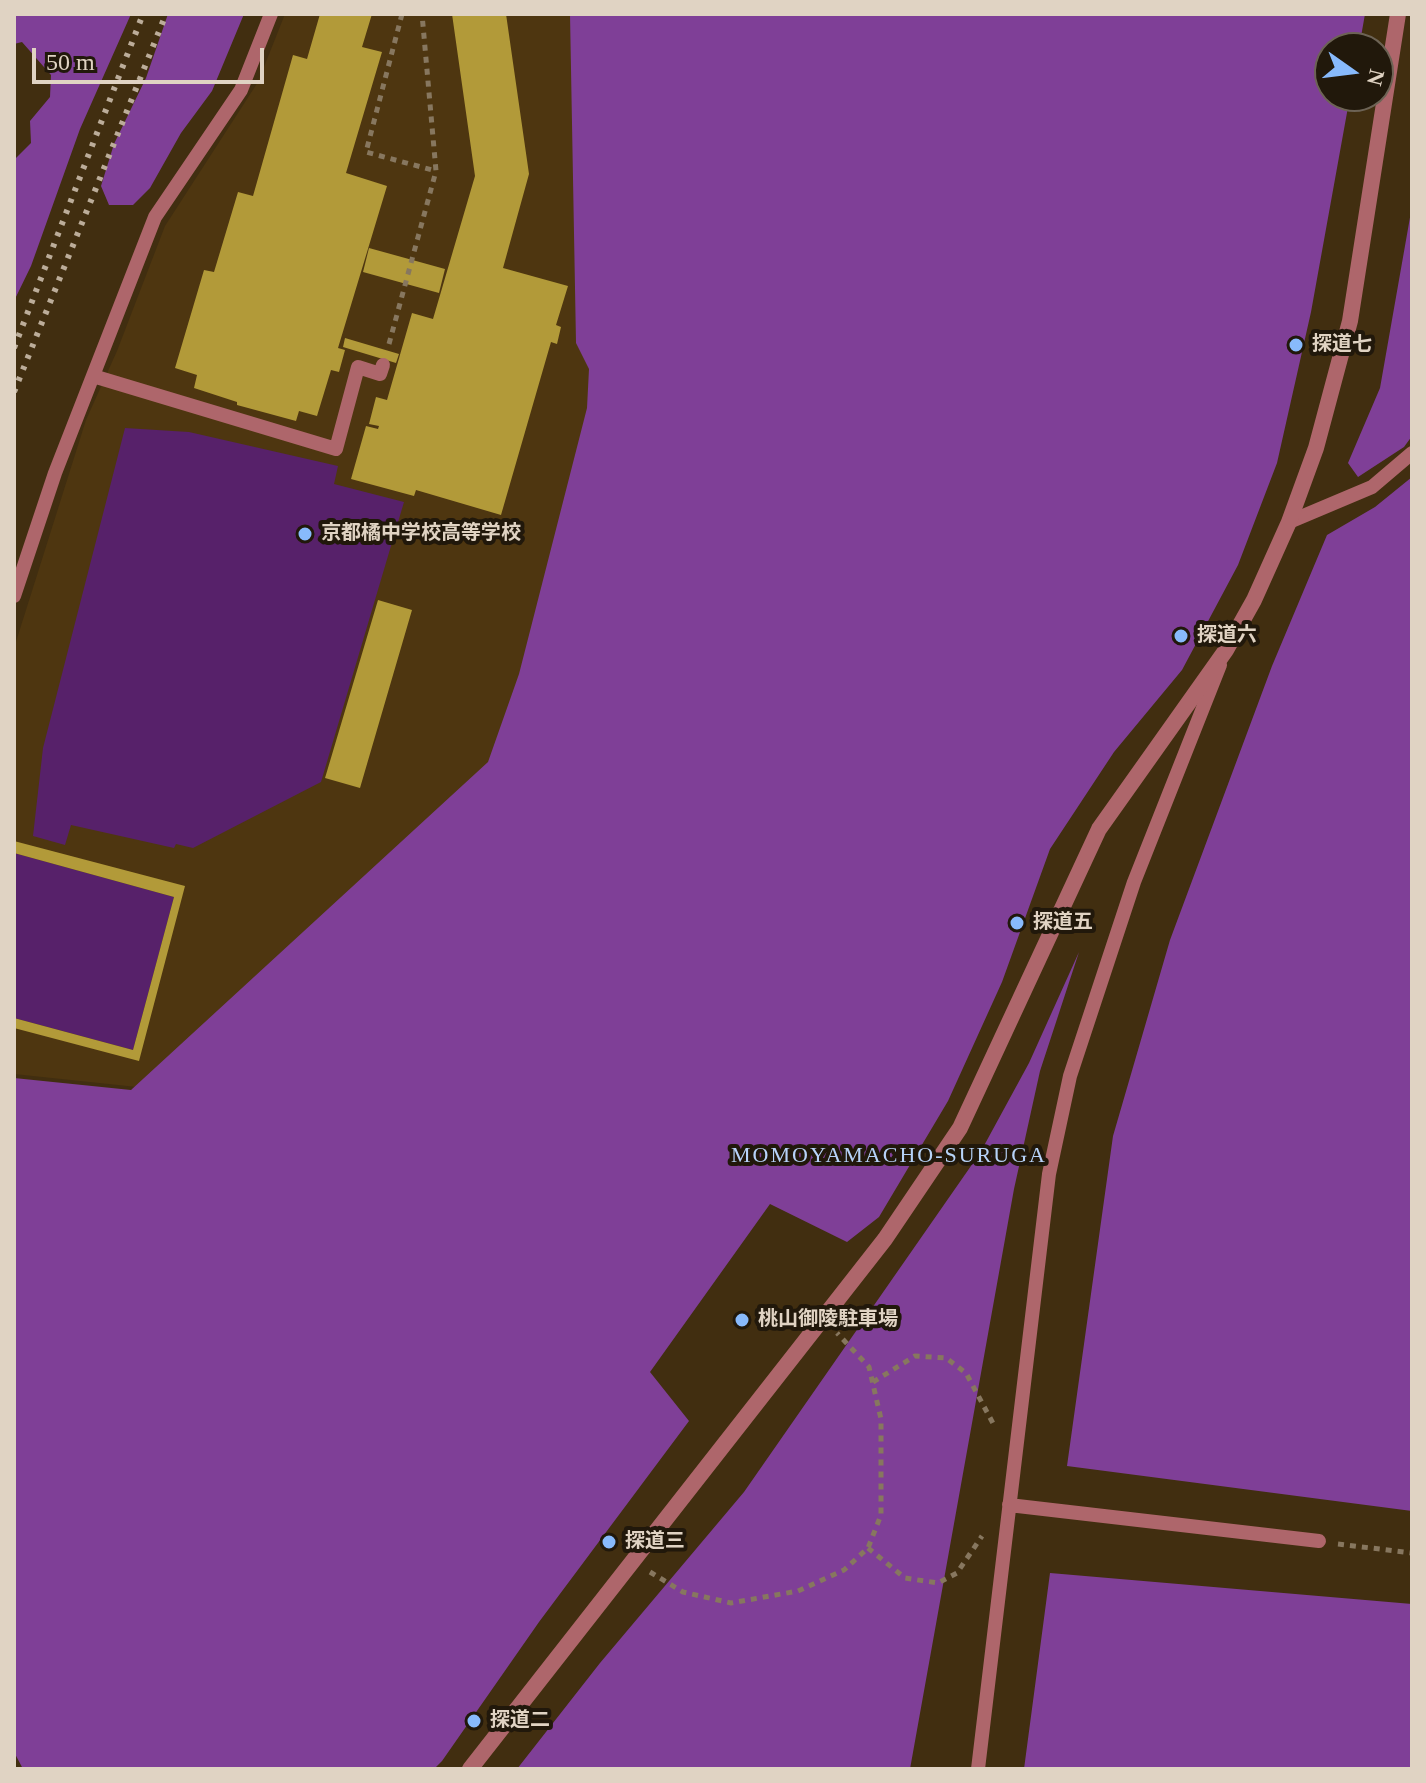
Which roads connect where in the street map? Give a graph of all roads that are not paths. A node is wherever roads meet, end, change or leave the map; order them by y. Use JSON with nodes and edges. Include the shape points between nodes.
{"nodes":[{"id":1,"x":271,"y":14,"type":"edge"},
{"id":2,"x":1398,"y":14,"type":"edge"},
{"id":3,"x":383,"y":365,"type":"road end"},
{"id":4,"x":93,"y":376,"type":"junction"},
{"id":5,"x":1412,"y":453,"type":"edge"},
{"id":6,"x":1289,"y":522,"type":"junction"},
{"id":7,"x":14,"y":596,"type":"edge"},
{"id":8,"x":1226,"y":650,"type":"junction"},
{"id":9,"x":1009,"y":1505,"type":"junction"},
{"id":10,"x":1319,"y":1541,"type":"road end"},
{"id":11,"x":470,"y":1769,"type":"edge"},
{"id":12,"x":978,"y":1769,"type":"edge"}],
"edges":[{"from":1,"to":4,"type":"lane","via":[[241,90],[155,217]]},
{"from":2,"to":6,"type":"street","via":[[1350,321],[1316,448]]},
{"from":3,"to":4,"type":"lane","via":[[380,374],[358,367],[336,449]]},
{"from":4,"to":7,"type":"lane"},
{"from":5,"to":6,"type":"lane","via":[[1372,487]]},
{"from":6,"to":8,"type":"street"},
{"from":8,"to":9,"type":"lane","via":[[1134,882],[1070,1076],[1049,1174]]},
{"from":8,"to":11,"type":"street","via":[[1099,829],[960,1128],[885,1239]]},
{"from":9,"to":10,"type":"lane"},
{"from":9,"to":12,"type":"lane"}]}
